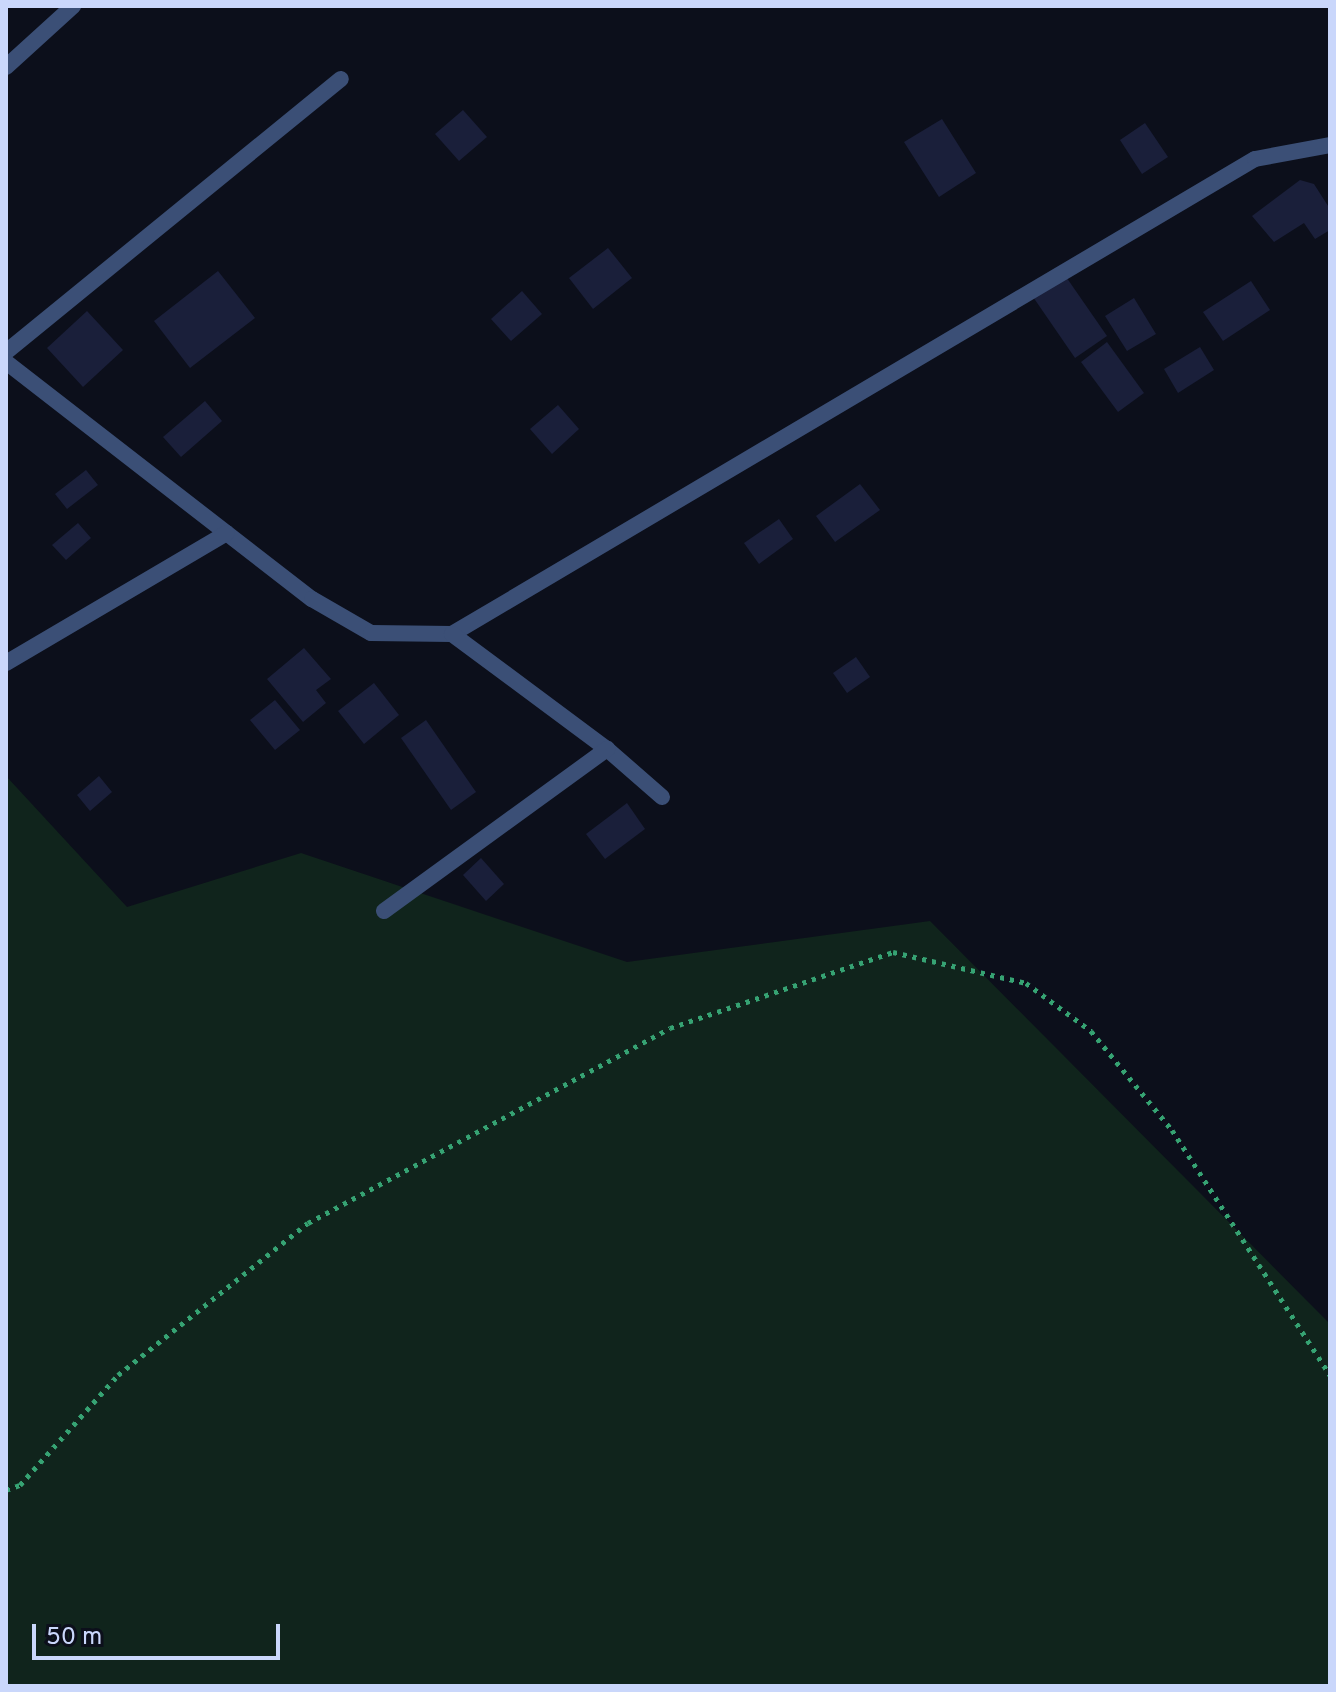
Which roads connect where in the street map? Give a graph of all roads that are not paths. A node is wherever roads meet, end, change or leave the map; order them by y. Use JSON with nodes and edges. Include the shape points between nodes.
{"nodes":[{"id":1,"x":73,"y":6,"type":"edge"},
{"id":2,"x":6,"y":67,"type":"edge"},
{"id":3,"x":341,"y":79,"type":"dead end"},
{"id":4,"x":1330,"y":145,"type":"edge"},
{"id":5,"x":6,"y":352,"type":"edge"},
{"id":6,"x":6,"y":362,"type":"edge"},
{"id":7,"x":227,"y":533,"type":"junction"},
{"id":8,"x":452,"y":634,"type":"junction"},
{"id":9,"x":6,"y":663,"type":"edge"},
{"id":10,"x":607,"y":749,"type":"junction"},
{"id":11,"x":662,"y":797,"type":"dead end"},
{"id":12,"x":384,"y":911,"type":"dead end"}],
"edges":[{"from":1,"to":2,"type":"street"},
{"from":3,"to":5,"type":"street"},
{"from":4,"to":8,"type":"street","via":[[1255,159]]},
{"from":6,"to":7,"type":"street"},
{"from":7,"to":8,"type":"street","via":[[312,599],[371,633]]},
{"from":7,"to":9,"type":"street"},
{"from":8,"to":10,"type":"street"},
{"from":10,"to":11,"type":"street"},
{"from":10,"to":12,"type":"street"}]}
